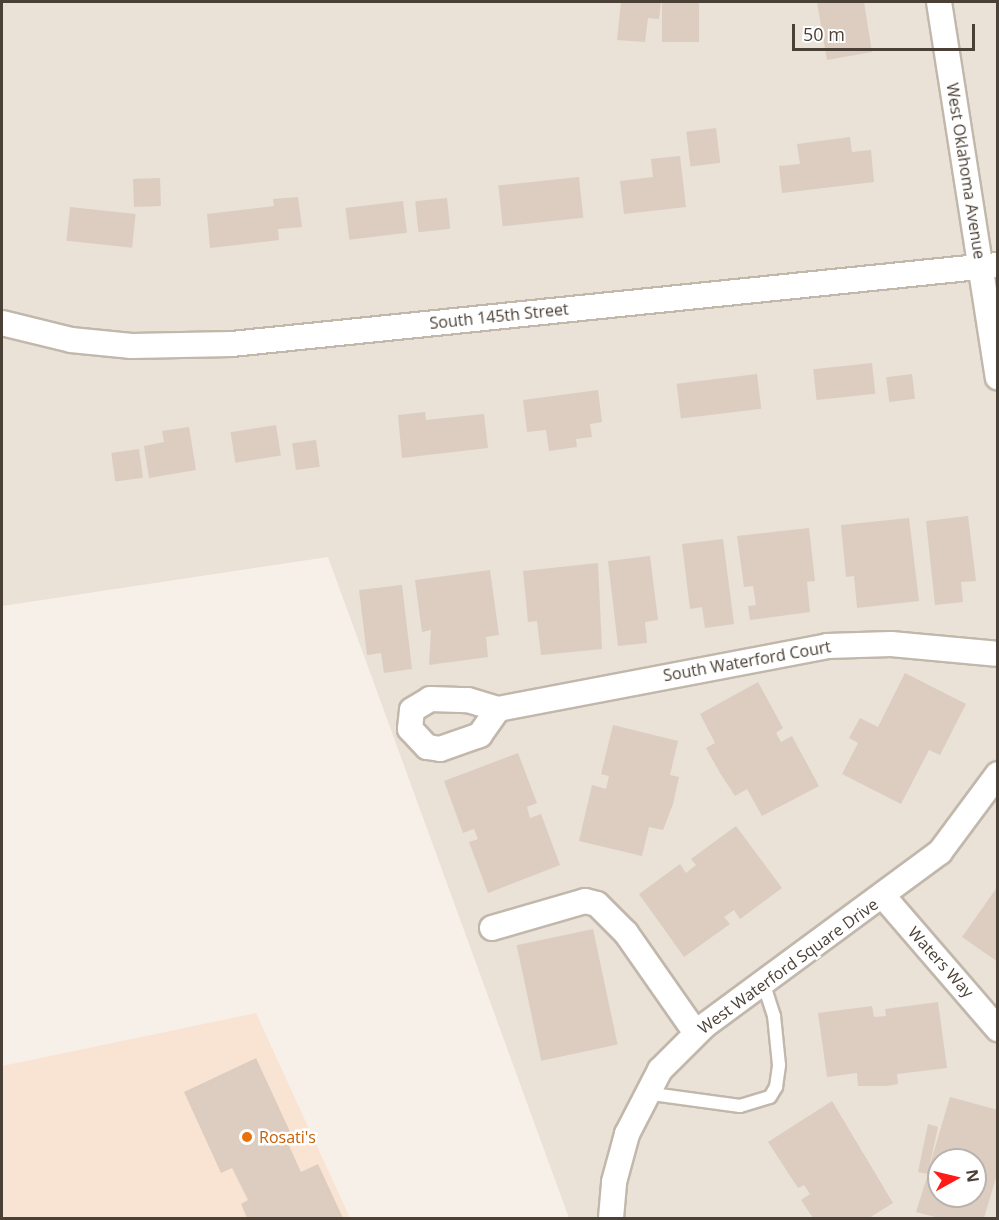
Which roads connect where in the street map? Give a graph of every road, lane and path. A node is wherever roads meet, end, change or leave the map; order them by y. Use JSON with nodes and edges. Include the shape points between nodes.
{"nodes":[{"id":1,"x":939,"y":2,"type":"edge"},
{"id":2,"x":989,"y":266,"type":"edge"},
{"id":3,"x":2,"y":323,"type":"edge"},
{"id":4,"x":998,"y":377,"type":"edge"},
{"id":5,"x":998,"y":654,"type":"edge"},
{"id":6,"x":498,"y":710,"type":"dead end"},
{"id":7,"x":998,"y":774,"type":"edge"},
{"id":8,"x":883,"y":896,"type":"junction"},
{"id":9,"x":492,"y":928,"type":"dead end"},
{"id":10,"x":763,"y":983,"type":"junction"},
{"id":11,"x":998,"y":1029,"type":"edge"},
{"id":12,"x":696,"y":1033,"type":"junction"},
{"id":13,"x":645,"y":1092,"type":"junction"},
{"id":14,"x":611,"y":1218,"type":"edge"}],
"edges":[{"from":1,"to":2,"type":"street","name":"West Oklahoma Avenue"},
{"from":2,"to":3,"type":"street","name":"South 145th Street","via":[[212,345],[132,346],[70,340]]},
{"from":2,"to":4,"type":"street","name":"West Oklahoma Avenue"},
{"from":5,"to":6,"type":"street","name":"South Waterford Court","via":[[891,644],[827,646]]},
{"from":7,"to":8,"type":"street","name":"West Waterford Square Drive","via":[[946,846]]},
{"from":8,"to":10,"type":"street","name":"West Waterford Square Drive"},
{"from":8,"to":11,"type":"street","name":"Waters Way"},
{"from":9,"to":12,"type":"street","via":[[585,901],[597,904],[626,933]]},
{"from":10,"to":12,"type":"street","name":"West Waterford Square Drive"},
{"from":10,"to":13,"type":"lane","via":[[774,1016],[779,1065],[776,1087],[770,1096],[740,1106]]},
{"from":12,"to":13,"type":"street","name":"West Waterford Square Drive"},
{"from":13,"to":14,"type":"street","name":"West Waterford Square Drive","via":[[627,1134],[614,1182]]}]}
